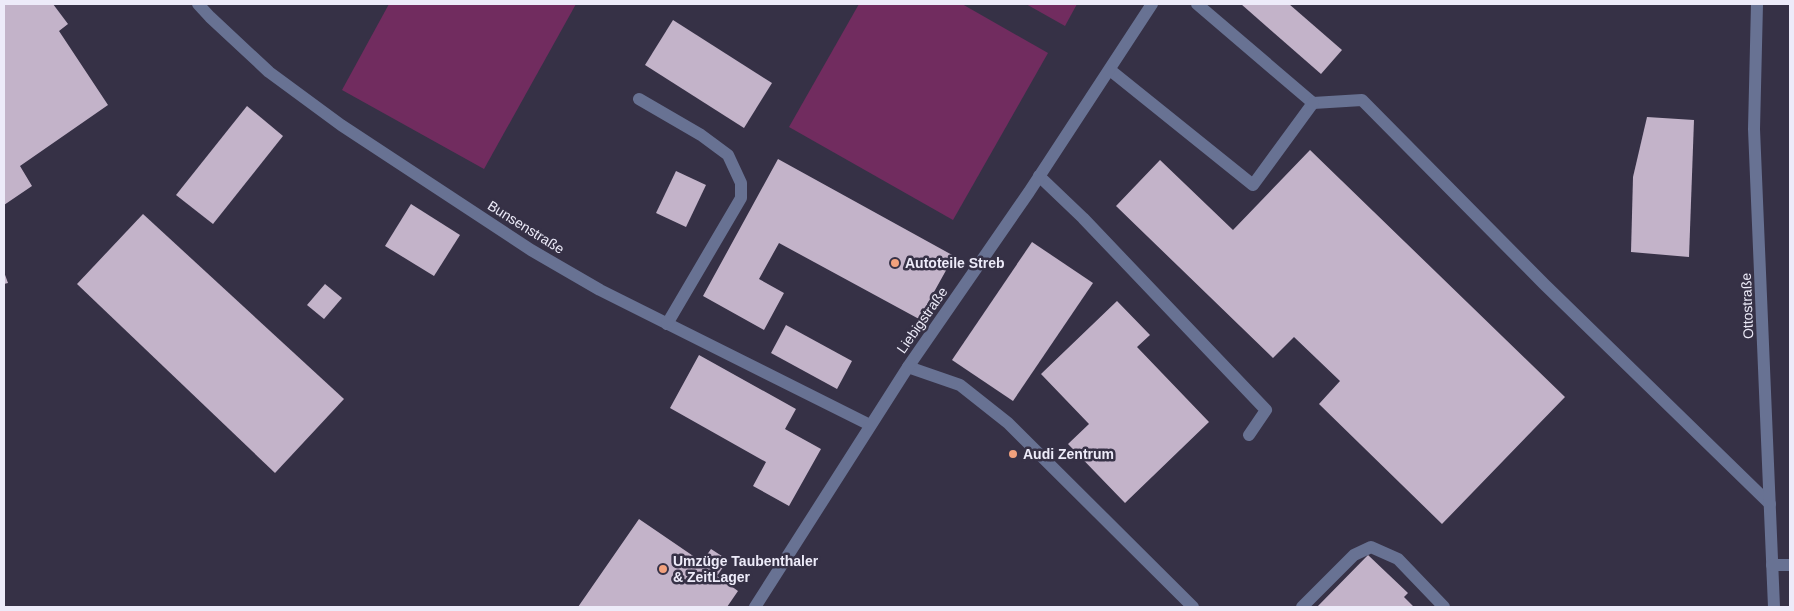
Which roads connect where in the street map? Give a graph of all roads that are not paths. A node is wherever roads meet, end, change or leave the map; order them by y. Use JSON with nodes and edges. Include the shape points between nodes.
{"nodes":[{"id":1,"x":198,"y":4,"type":"edge"},
{"id":2,"x":1152,"y":4,"type":"edge"},
{"id":3,"x":1197,"y":4,"type":"edge"},
{"id":4,"x":1757,"y":4,"type":"edge"},
{"id":5,"x":1110,"y":70,"type":"junction"},
{"id":6,"x":639,"y":99,"type":"dead end"},
{"id":7,"x":1313,"y":103,"type":"junction"},
{"id":8,"x":1039,"y":176,"type":"junction"},
{"id":9,"x":667,"y":324,"type":"junction"},
{"id":10,"x":908,"y":367,"type":"junction"},
{"id":11,"x":870,"y":425,"type":"junction"},
{"id":12,"x":1249,"y":435,"type":"dead end"},
{"id":13,"x":1770,"y":504,"type":"junction"},
{"id":14,"x":1772,"y":565,"type":"junction"},
{"id":15,"x":1790,"y":565,"type":"edge"},
{"id":16,"x":756,"y":607,"type":"edge"},
{"id":17,"x":1193,"y":607,"type":"edge"},
{"id":18,"x":1302,"y":607,"type":"edge"},
{"id":19,"x":1444,"y":607,"type":"edge"},
{"id":20,"x":1774,"y":607,"type":"edge"}],
"edges":[{"from":1,"to":9,"type":"street","name":"Bunsenstraße","via":[[269,72],[341,125],[531,250]]},
{"from":2,"to":5,"type":"street","name":"Liebigstraße"},
{"from":3,"to":7,"type":"street"},
{"from":4,"to":13,"type":"street","name":"Ottostraße","via":[[1754,129]]},
{"from":5,"to":7,"type":"street","via":[[1253,185]]},
{"from":5,"to":8,"type":"street","name":"Liebigstraße"},
{"from":6,"to":9,"type":"street","via":[[728,155],[741,183],[741,198]]},
{"from":7,"to":13,"type":"street","via":[[1362,100],[1544,284]]},
{"from":8,"to":10,"type":"street","name":"Liebigstraße"},
{"from":8,"to":12,"type":"street","via":[[1084,218],[1266,410]]},
{"from":9,"to":11,"type":"street","name":"Bunsenstraße"},
{"from":10,"to":11,"type":"street","name":"Liebigstraße"},
{"from":10,"to":17,"type":"street","via":[[960,385],[1008,423]]},
{"from":11,"to":16,"type":"street","name":"Liebigstraße"},
{"from":13,"to":14,"type":"street","name":"Ottostraße"},
{"from":14,"to":15,"type":"street"},
{"from":14,"to":20,"type":"street","name":"Ottostraße"},
{"from":18,"to":19,"type":"street","via":[[1354,556],[1371,547],[1398,559]]}]}
